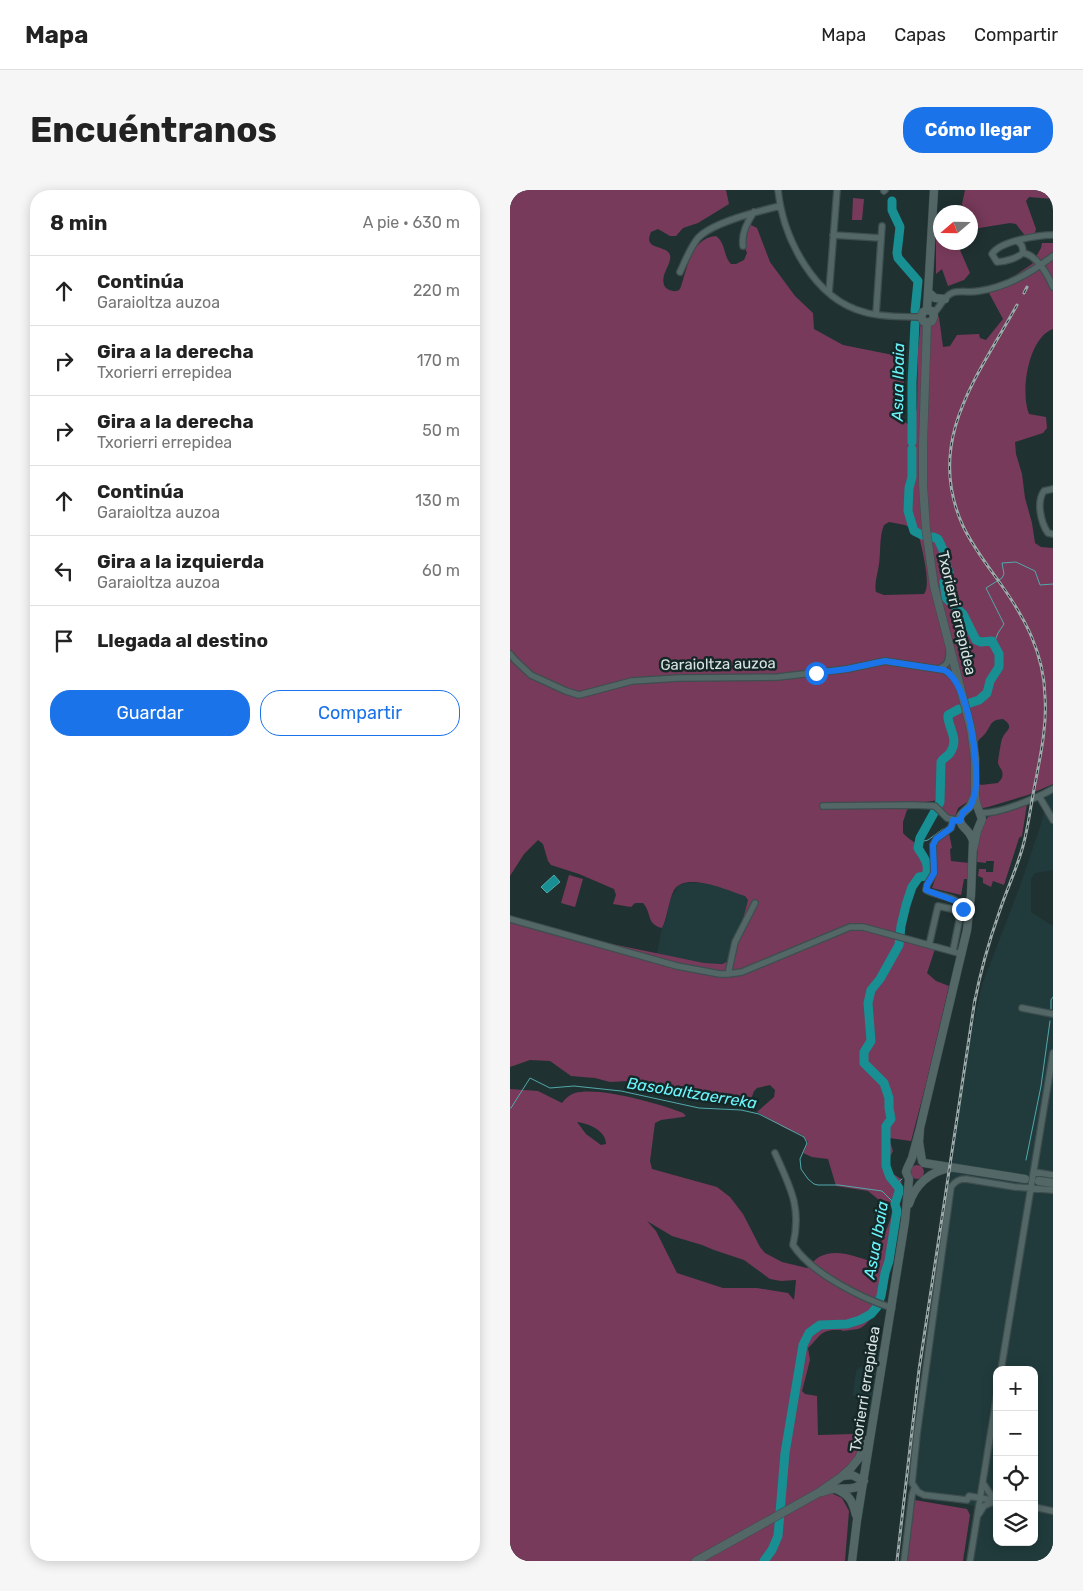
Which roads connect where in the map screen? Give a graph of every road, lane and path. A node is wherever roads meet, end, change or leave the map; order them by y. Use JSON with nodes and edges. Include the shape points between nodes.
{"nodes":[{"id":1,"x":778,"y":190,"type":"edge"},
{"id":2,"x":837,"y":190,"type":"edge"},
{"id":3,"x":934,"y":190,"type":"edge"},
{"id":4,"x":780,"y":206,"type":"junction"},
{"id":5,"x":754,"y":212,"type":"junction"},
{"id":6,"x":882,"y":226,"type":"dead end"},
{"id":7,"x":1053,"y":234,"type":"edge"},
{"id":8,"x":833,"y":235,"type":"junction"},
{"id":9,"x":881,"y":238,"type":"junction"},
{"id":10,"x":1017,"y":241,"type":"junction"},
{"id":11,"x":742,"y":246,"type":"dead end"},
{"id":12,"x":1023,"y":253,"type":"junction"},
{"id":13,"x":1053,"y":256,"type":"edge"},
{"id":14,"x":1040,"y":266,"type":"junction"},
{"id":15,"x":680,"y":272,"type":"dead end"},
{"id":16,"x":830,"y":282,"type":"junction"},
{"id":17,"x":822,"y":286,"type":"junction"},
{"id":18,"x":1053,"y":287,"type":"edge"},
{"id":19,"x":928,"y":292,"type":"junction"},
{"id":20,"x":829,"y":293,"type":"junction"},
{"id":21,"x":945,"y":299,"type":"junction"},
{"id":22,"x":930,"y":311,"type":"junction"},
{"id":23,"x":876,"y":314,"type":"junction"},
{"id":24,"x":924,"y":320,"type":"junction"},
{"id":25,"x":1053,"y":490,"type":"edge"},
{"id":26,"x":1053,"y":534,"type":"edge"},
{"id":27,"x":949,"y":644,"type":"junction"},
{"id":28,"x":510,"y":654,"type":"edge"},
{"id":29,"x":955,"y":667,"type":"junction"},
{"id":30,"x":946,"y":668,"type":"junction"},
{"id":31,"x":962,"y":693,"type":"junction"},
{"id":32,"x":976,"y":788,"type":"junction"},
{"id":33,"x":1053,"y":790,"type":"edge"},
{"id":34,"x":1040,"y":796,"type":"junction"},
{"id":35,"x":823,"y":806,"type":"dead end"},
{"id":36,"x":969,"y":808,"type":"junction"},
{"id":37,"x":981,"y":814,"type":"junction"},
{"id":38,"x":956,"y":820,"type":"junction"},
{"id":39,"x":1053,"y":820,"type":"edge"},
{"id":40,"x":965,"y":828,"type":"junction"},
{"id":41,"x":978,"y":828,"type":"junction"},
{"id":42,"x":973,"y":850,"type":"junction"},
{"id":43,"x":755,"y":903,"type":"dead end"},
{"id":44,"x":961,"y":911,"type":"junction"},
{"id":45,"x":510,"y":919,"type":"edge"},
{"id":46,"x":929,"y":945,"type":"junction"},
{"id":47,"x":953,"y":951,"type":"junction"},
{"id":48,"x":962,"y":954,"type":"junction"},
{"id":49,"x":728,"y":974,"type":"junction"},
{"id":50,"x":1022,"y":1008,"type":"dead end"},
{"id":51,"x":1053,"y":1014,"type":"edge"},
{"id":52,"x":1053,"y":1053,"type":"edge"},
{"id":53,"x":920,"y":1128,"type":"junction"},
{"id":54,"x":775,"y":1154,"type":"dead end"},
{"id":55,"x":923,"y":1162,"type":"junction"},
{"id":56,"x":910,"y":1163,"type":"junction"},
{"id":57,"x":953,"y":1167,"type":"junction"},
{"id":58,"x":1034,"y":1172,"type":"junction"},
{"id":59,"x":1053,"y":1175,"type":"edge"},
{"id":60,"x":909,"y":1179,"type":"junction"},
{"id":61,"x":1025,"y":1179,"type":"dead end"},
{"id":62,"x":924,"y":1180,"type":"junction"},
{"id":63,"x":1040,"y":1181,"type":"dead end"},
{"id":64,"x":1053,"y":1183,"type":"edge"},
{"id":65,"x":1031,"y":1188,"type":"junction"},
{"id":66,"x":1053,"y":1190,"type":"edge"},
{"id":67,"x":905,"y":1221,"type":"junction"},
{"id":68,"x":892,"y":1308,"type":"junction"},
{"id":69,"x":1002,"y":1366,"type":"edge"},
{"id":70,"x":876,"y":1405,"type":"junction"},
{"id":71,"x":994,"y":1411,"type":"edge"},
{"id":72,"x":841,"y":1477,"type":"junction"},
{"id":73,"x":864,"y":1481,"type":"junction"},
{"id":74,"x":982,"y":1482,"type":"junction"},
{"id":75,"x":834,"y":1486,"type":"junction"},
{"id":76,"x":914,"y":1489,"type":"junction"},
{"id":77,"x":993,"y":1497,"type":"edge"},
{"id":78,"x":980,"y":1498,"type":"junction"},
{"id":79,"x":993,"y":1500,"type":"edge"},
{"id":80,"x":993,"y":1502,"type":"edge"},
{"id":81,"x":1038,"y":1509,"type":"edge"},
{"id":82,"x":1053,"y":1511,"type":"edge"},
{"id":83,"x":977,"y":1516,"type":"junction"},
{"id":84,"x":857,"y":1520,"type":"junction"},
{"id":85,"x":696,"y":1561,"type":"edge"},
{"id":86,"x":852,"y":1561,"type":"edge"},
{"id":87,"x":904,"y":1561,"type":"edge"},
{"id":88,"x":970,"y":1561,"type":"edge"}],
"edges":[{"from":1,"to":4,"type":"street"},
{"from":2,"to":8,"type":"street"},
{"from":3,"to":19,"type":"street"},
{"from":4,"to":5,"type":"street"},
{"from":4,"to":17,"type":"street","via":[[798,254]]},
{"from":5,"to":11,"type":"street","via":[[741,238]]},
{"from":5,"to":15,"type":"street","via":[[700,236]]},
{"from":6,"to":9,"type":"street"},
{"from":7,"to":10,"type":"street"},
{"from":8,"to":9,"type":"street"},
{"from":8,"to":16,"type":"street"},
{"from":9,"to":23,"type":"street"},
{"from":10,"to":12,"type":"street"},
{"from":10,"to":12,"type":"street","via":[[995,250],[992,254],[994,260],[1000,262]]},
{"from":12,"to":14,"type":"street","via":[[1035,259]]},
{"from":13,"to":14,"type":"street"},
{"from":14,"to":18,"type":"street"},
{"from":14,"to":21,"type":"street","via":[[998,287],[953,292]]},
{"from":16,"to":17,"type":"street"},
{"from":16,"to":20,"type":"street"},
{"from":17,"to":20,"type":"street"},
{"from":19,"to":21,"type":"street","via":[[934,298]]},
{"from":19,"to":22,"type":"street"},
{"from":20,"to":23,"type":"street","via":[[862,312]]},
{"from":21,"to":22,"type":"street"},
{"from":22,"to":24,"type":"street","via":[[923,312]]},
{"from":22,"to":24,"type":"street","via":[[934,319],[930,322]]},
{"from":23,"to":24,"type":"street"},
{"from":24,"to":27,"type":"street","name":"Txorierri errepidea","via":[[925,520],[932,574]]},
{"from":25,"to":26,"type":"street","via":[[1044,491],[1040,496],[1044,527]]},
{"from":27,"to":29,"type":"street","name":"Txorierri errepidea"},
{"from":27,"to":30,"type":"street"},
{"from":28,"to":30,"type":"street","name":"Garaioltza auzoa","via":[[531,675],[579,695],[632,680],[778,677],[885,661]]},
{"from":29,"to":30,"type":"street"},
{"from":29,"to":31,"type":"street","name":"Txorierri errepidea"},
{"from":30,"to":31,"type":"street"},
{"from":31,"to":32,"type":"street","name":"Txorierri errepidea","via":[[974,745]]},
{"from":32,"to":36,"type":"street","name":"Txorierri errepidea"},
{"from":32,"to":37,"type":"street","name":"Txorierri errepidea","via":[[976,803]]},
{"from":33,"to":34,"type":"street"},
{"from":34,"to":37,"type":"street"},
{"from":34,"to":39,"type":"street"},
{"from":35,"to":38,"type":"street","via":[[912,805],[938,808],[944,816]]},
{"from":36,"to":37,"type":"street"},
{"from":36,"to":38,"type":"street","name":"Txorierri errepidea"},
{"from":37,"to":41,"type":"street","name":"Txorierri errepidea"},
{"from":38,"to":40,"type":"street","name":"Txorierri errepidea"},
{"from":38,"to":44,"type":"street","via":[[933,845],[934,873],[926,890],[958,902],[962,906]]},
{"from":40,"to":41,"type":"street"},
{"from":40,"to":42,"type":"street","name":"Txorierri errepidea","via":[[971,834]]},
{"from":41,"to":42,"type":"street","name":"Txorierri errepidea"},
{"from":42,"to":48,"type":"street","name":"Txorierri errepidea","via":[[970,910]]},
{"from":43,"to":49,"type":"street","via":[[735,942]]},
{"from":44,"to":46,"type":"street","via":[[938,906]]},
{"from":44,"to":47,"type":"street"},
{"from":45,"to":49,"type":"street","via":[[677,966]]},
{"from":46,"to":47,"type":"street"},
{"from":46,"to":49,"type":"street","via":[[850,927],[742,972]]},
{"from":47,"to":48,"type":"street"},
{"from":48,"to":53,"type":"street","name":"Txorierri errepidea"},
{"from":50,"to":51,"type":"street"},
{"from":52,"to":58,"type":"street"},
{"from":53,"to":55,"type":"street","name":"Txorierri errepidea"},
{"from":53,"to":56,"type":"street","name":"Txorierri errepidea"},
{"from":54,"to":68,"type":"street","via":[[795,1203],[797,1215],[793,1245],[798,1253],[852,1292]]},
{"from":55,"to":56,"type":"street"},
{"from":55,"to":57,"type":"street"},
{"from":55,"to":62,"type":"street","name":"Txorierri errepidea","via":[[928,1168]]},
{"from":56,"to":60,"type":"street","name":"Txorierri errepidea","via":[[906,1172]]},
{"from":57,"to":61,"type":"street"},
{"from":57,"to":62,"type":"street","via":[[940,1170]]},
{"from":58,"to":59,"type":"street"},
{"from":58,"to":65,"type":"street"},
{"from":60,"to":62,"type":"street","via":[[914,1183]]},
{"from":60,"to":67,"type":"street","name":"Txorierri errepidea"},
{"from":62,"to":67,"type":"street","name":"Txorierri errepidea","via":[[911,1198]]},
{"from":63,"to":64,"type":"street"},
{"from":65,"to":66,"type":"street"},
{"from":65,"to":69,"type":"street"},
{"from":65,"to":76,"type":"street","via":[[966,1179],[959,1179],[951,1187],[912,1475]]},
{"from":67,"to":68,"type":"street","name":"Txorierri errepidea"},
{"from":68,"to":70,"type":"street","name":"Txorierri errepidea"},
{"from":70,"to":72,"type":"street","via":[[865,1447]]},
{"from":70,"to":73,"type":"street","name":"Txorierri errepidea"},
{"from":71,"to":74,"type":"street"},
{"from":72,"to":73,"type":"street","via":[[852,1475]]},
{"from":72,"to":75,"type":"street"},
{"from":73,"to":75,"type":"street","via":[[852,1489]]},
{"from":73,"to":84,"type":"street","name":"Txorierri errepidea"},
{"from":74,"to":77,"type":"street"},
{"from":74,"to":78,"type":"street"},
{"from":75,"to":84,"type":"street","via":[[849,1497]]},
{"from":75,"to":85,"type":"street"},
{"from":76,"to":78,"type":"street","via":[[924,1494],[967,1500],[970,1496]]},
{"from":76,"to":87,"type":"street"},
{"from":78,"to":79,"type":"street"},
{"from":78,"to":83,"type":"street"},
{"from":80,"to":83,"type":"street","via":[[984,1506]]},
{"from":81,"to":82,"type":"street"},
{"from":83,"to":88,"type":"street"},
{"from":84,"to":86,"type":"street","name":"Txorierri errepidea"}]}
